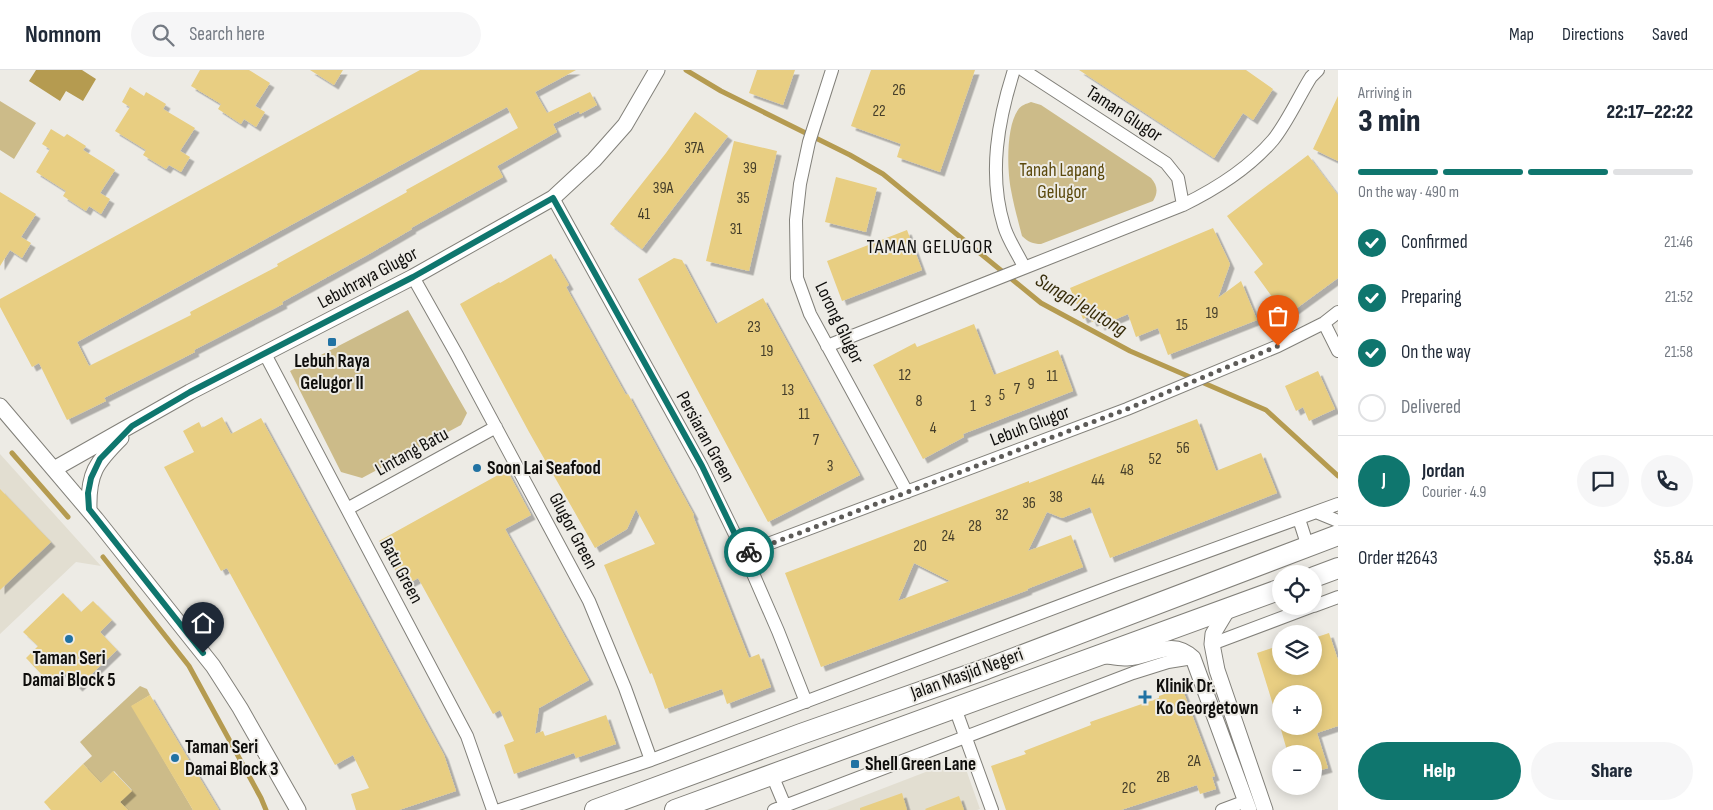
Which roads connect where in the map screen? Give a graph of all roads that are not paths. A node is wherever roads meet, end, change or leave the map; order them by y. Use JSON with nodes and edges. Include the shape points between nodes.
{"nodes":[{"id":1,"x":657,"y":70,"type":"edge"},
{"id":2,"x":832,"y":70,"type":"edge"},
{"id":3,"x":1014,"y":70,"type":"edge"},
{"id":4,"x":1023,"y":70,"type":"edge"},
{"id":5,"x":1310,"y":72,"type":"edge"},
{"id":6,"x":553,"y":198,"type":"junction"},
{"id":7,"x":1183,"y":205,"type":"junction"},
{"id":8,"x":1021,"y":269,"type":"junction"},
{"id":9,"x":413,"y":277,"type":"junction"},
{"id":10,"x":1338,"y":312,"type":"edge"},
{"id":11,"x":1324,"y":323,"type":"junction"},
{"id":12,"x":827,"y":346,"type":"junction"},
{"id":13,"x":1338,"y":351,"type":"edge"},
{"id":14,"x":265,"y":354,"type":"junction"},
{"id":15,"x":0,"y":406,"type":"edge"},
{"id":16,"x":132,"y":426,"type":"junction"},
{"id":17,"x":496,"y":427,"type":"junction"},
{"id":18,"x":54,"y":469,"type":"junction"},
{"id":19,"x":907,"y":492,"type":"junction"},
{"id":20,"x":1338,"y":504,"type":"edge"},
{"id":21,"x":89,"y":509,"type":"junction"},
{"id":22,"x":347,"y":509,"type":"junction"},
{"id":23,"x":1316,"y":512,"type":"junction"},
{"id":24,"x":1299,"y":518,"type":"junction"},
{"id":25,"x":1338,"y":521,"type":"edge"},
{"id":26,"x":1338,"y":535,"type":"edge"},
{"id":27,"x":1308,"y":547,"type":"junction"},
{"id":28,"x":744,"y":553,"type":"junction"},
{"id":29,"x":1338,"y":568,"type":"edge"},
{"id":30,"x":1322,"y":574,"type":"edge"},
{"id":31,"x":1272,"y":592,"type":"edge"},
{"id":32,"x":1338,"y":597,"type":"edge"},
{"id":33,"x":1322,"y":603,"type":"edge"},
{"id":34,"x":1228,"y":609,"type":"junction"},
{"id":35,"x":1289,"y":615,"type":"edge"},
{"id":36,"x":1212,"y":644,"type":"junction"},
{"id":37,"x":1099,"y":655,"type":"junction"},
{"id":38,"x":1193,"y":658,"type":"junction"},
{"id":39,"x":806,"y":702,"type":"junction"},
{"id":40,"x":955,"y":708,"type":"junction"},
{"id":41,"x":964,"y":736,"type":"junction"},
{"id":42,"x":651,"y":760,"type":"junction"},
{"id":43,"x":772,"y":775,"type":"junction"},
{"id":44,"x":283,"y":783,"type":"junction"},
{"id":45,"x":1247,"y":806,"type":"edge"},
{"id":46,"x":780,"y":808,"type":"edge"},
{"id":47,"x":290,"y":810,"type":"edge"},
{"id":48,"x":298,"y":810,"type":"edge"},
{"id":49,"x":493,"y":810,"type":"edge"},
{"id":50,"x":500,"y":810,"type":"edge"},
{"id":51,"x":595,"y":810,"type":"edge"},
{"id":52,"x":675,"y":810,"type":"edge"},
{"id":53,"x":992,"y":810,"type":"edge"},
{"id":54,"x":1222,"y":810,"type":"edge"},
{"id":55,"x":1265,"y":810,"type":"edge"}],
"edges":[{"from":1,"to":6,"type":"street","name":"Lebuhraya Glugor","via":[[625,125],[594,160]]},
{"from":2,"to":12,"type":"street","name":"Lorong Glugor","via":[[809,142],[796,220],[797,278],[810,314]]},
{"from":3,"to":8,"type":"street","via":[[1003,103],[996,149],[995,187],[1004,227]]},
{"from":4,"to":7,"type":"street","name":"Taman Glugor","via":[[1166,163],[1178,178]]},
{"from":5,"to":7,"type":"street","via":[[1274,138],[1257,157],[1230,178]]},
{"from":6,"to":9,"type":"street","name":"Lebuhraya Glugor"},
{"from":6,"to":28,"type":"street","name":"Persiaran Green","via":[[702,466]]},
{"from":7,"to":8,"type":"street"},
{"from":8,"to":12,"type":"street"},
{"from":9,"to":14,"type":"street","name":"Lebuhraya Glugor"},
{"from":9,"to":17,"type":"street","name":"Glugor Green"},
{"from":10,"to":11,"type":"street","name":"Lebuh Glugor"},
{"from":11,"to":13,"type":"street"},
{"from":11,"to":19,"type":"street","name":"Lebuh Glugor","via":[[1186,385]]},
{"from":12,"to":19,"type":"street","name":"Lorong Glugor"},
{"from":14,"to":16,"type":"street","name":"Lebuhraya Glugor"},
{"from":14,"to":22,"type":"street","name":"Batu Green"},
{"from":15,"to":18,"type":"street"},
{"from":16,"to":18,"type":"street","name":"Lebuhraya Glugor"},
{"from":16,"to":21,"type":"street","via":[[100,459],[91,478]]},
{"from":17,"to":22,"type":"street","name":"Lintang Batu"},
{"from":17,"to":42,"type":"street","name":"Glugor Green","via":[[589,602]]},
{"from":18,"to":21,"type":"street"},
{"from":19,"to":28,"type":"street","name":"Lebuh Glugor"},
{"from":20,"to":23,"type":"street"},
{"from":21,"to":44,"type":"street","via":[[213,666]]},
{"from":22,"to":49,"type":"street","name":"Batu Green","via":[[467,736]]},
{"from":23,"to":24,"type":"street"},
{"from":23,"to":25,"type":"street"},
{"from":24,"to":27,"type":"street"},
{"from":24,"to":39,"type":"street"},
{"from":26,"to":27,"type":"highway","name":"Jalan Masjid Negeri"},
{"from":27,"to":51,"type":"highway","name":"Jalan Masjid Negeri","via":[[986,669]]},
{"from":28,"to":39,"type":"street","name":"Persiaran Green"},
{"from":29,"to":30,"type":"highway"},
{"from":31,"to":34,"type":"highway","name":"Jalan Masjid Negeri"},
{"from":32,"to":33,"type":"street"},
{"from":34,"to":36,"type":"street","via":[[1213,634]]},
{"from":34,"to":37,"type":"highway","name":"Jalan Masjid Negeri"},
{"from":35,"to":36,"type":"street"},
{"from":36,"to":55,"type":"street","via":[[1217,670]]},
{"from":37,"to":38,"type":"street","via":[[1128,658],[1176,648],[1185,650]]},
{"from":37,"to":40,"type":"highway","name":"Jalan Masjid Negeri"},
{"from":38,"to":41,"type":"street","via":[[1133,672]]},
{"from":38,"to":45,"type":"street"},
{"from":39,"to":42,"type":"street"},
{"from":40,"to":41,"type":"street"},
{"from":40,"to":43,"type":"highway","name":"Jalan Masjid Negeri"},
{"from":41,"to":46,"type":"street"},
{"from":41,"to":53,"type":"street"},
{"from":42,"to":50,"type":"street"},
{"from":43,"to":46,"type":"street"},
{"from":43,"to":52,"type":"highway","name":"Jalan Masjid Negeri"},
{"from":44,"to":47,"type":"street"},
{"from":44,"to":48,"type":"street"},
{"from":45,"to":54,"type":"street"}]}
